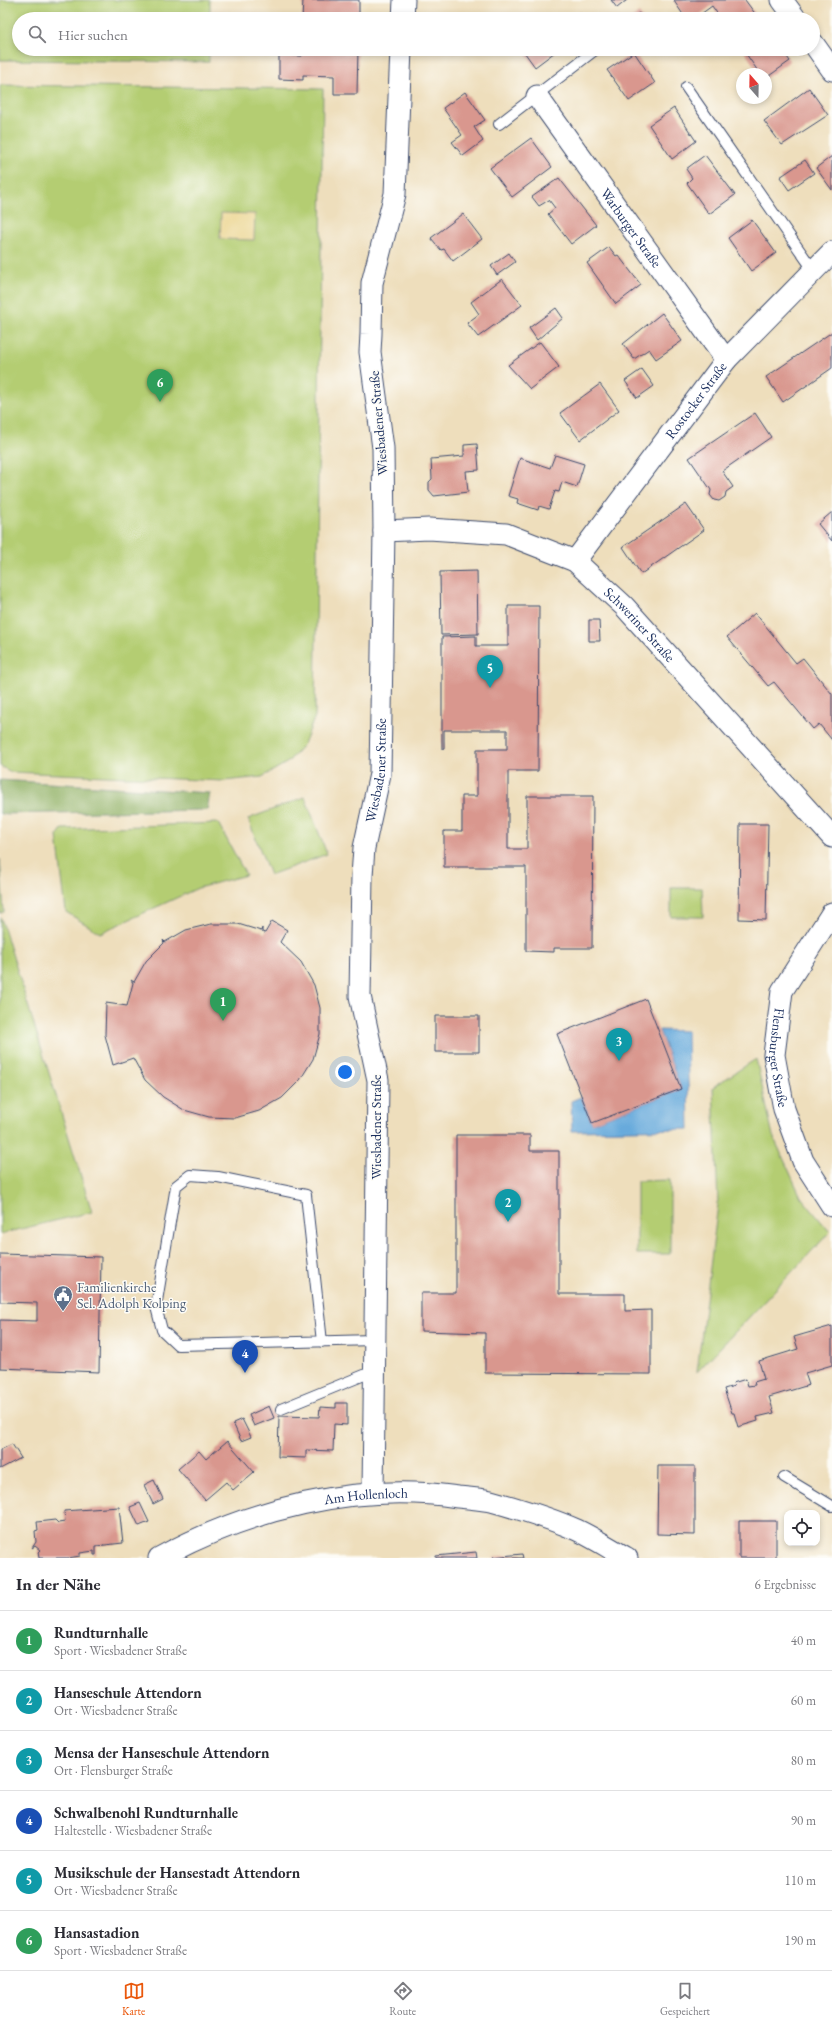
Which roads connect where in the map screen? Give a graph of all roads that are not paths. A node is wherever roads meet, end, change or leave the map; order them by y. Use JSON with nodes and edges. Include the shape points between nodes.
{"nodes":[{"id":1,"x":404,"y":0,"type":"edge"},
{"id":2,"x":782,"y":0,"type":"edge"},
{"id":3,"x":403,"y":12,"type":"edge"},
{"id":4,"x":791,"y":12,"type":"edge"},
{"id":5,"x":820,"y":53,"type":"edge"},
{"id":6,"x":401,"y":56,"type":"edge"},
{"id":7,"x":587,"y":56,"type":"edge"},
{"id":8,"x":832,"y":70,"type":"edge"},
{"id":9,"x":686,"y":87,"type":"dead end"},
{"id":10,"x":537,"y":96,"type":"junction"},
{"id":11,"x":499,"y":124,"type":"dead end"},
{"id":12,"x":832,"y":252,"type":"edge"},
{"id":13,"x":814,"y":271,"type":"junction"},
{"id":14,"x":726,"y":360,"type":"junction"},
{"id":15,"x":384,"y":531,"type":"junction"},
{"id":16,"x":575,"y":561,"type":"junction"},
{"id":17,"x":832,"y":837,"type":"edge"},
{"id":18,"x":832,"y":912,"type":"edge"},
{"id":19,"x":832,"y":1206,"type":"edge"},
{"id":20,"x":374,"y":1340,"type":"junction"},
{"id":21,"x":322,"y":1342,"type":"junction"},
{"id":22,"x":374,"y":1371,"type":"junction"},
{"id":23,"x":281,"y":1409,"type":"dead end"},
{"id":24,"x":784,"y":1477,"type":"dead end"},
{"id":25,"x":372,"y":1493,"type":"junction"},
{"id":26,"x":832,"y":1506,"type":"edge"},
{"id":27,"x":159,"y":1558,"type":"edge"},
{"id":28,"x":627,"y":1558,"type":"edge"}],
"edges":[{"from":1,"to":3,"type":"street"},
{"from":2,"to":4,"type":"street"},
{"from":5,"to":8,"type":"street"},
{"from":6,"to":15,"type":"street","name":"Wiesbadener Straße","via":[[395,194],[372,283],[370,352],[383,448]]},
{"from":7,"to":10,"type":"lane"},
{"from":9,"to":13,"type":"lane"},
{"from":10,"to":11,"type":"lane"},
{"from":10,"to":14,"type":"street","name":"Warburger Straße"},
{"from":12,"to":13,"type":"street","name":"Rostocker Straße"},
{"from":13,"to":14,"type":"street","name":"Rostocker Straße"},
{"from":14,"to":16,"type":"street","name":"Rostocker Straße"},
{"from":15,"to":16,"type":"street","name":"Schweriner Straße","via":[[429,529],[506,534]]},
{"from":15,"to":20,"type":"street","name":"Wiesbadener Straße","via":[[380,774],[364,848],[360,996],[378,1080]]},
{"from":16,"to":17,"type":"street","name":"Schweriner Straße","via":[[624,606]]},
{"from":18,"to":19,"type":"street","name":"Flensburger Straße","via":[[782,990],[774,1055],[784,1110],[803,1161]]},
{"from":20,"to":21,"type":"lane"},
{"from":20,"to":22,"type":"street","name":"Wiesbadener Straße"},
{"from":21,"to":21,"type":"lane","via":[[306,1195],[218,1177],[190,1175],[176,1186],[156,1307],[162,1330],[178,1345]]},
{"from":22,"to":23,"type":"lane"},
{"from":22,"to":25,"type":"street","name":"Wiesbadener Straße"},
{"from":24,"to":26,"type":"lane"},
{"from":25,"to":27,"type":"street","name":"Am Hollenloch","via":[[295,1506],[243,1520],[194,1539]]},
{"from":25,"to":28,"type":"street","name":"Am Hollenloch","via":[[427,1492],[490,1501],[578,1531]]}]}
